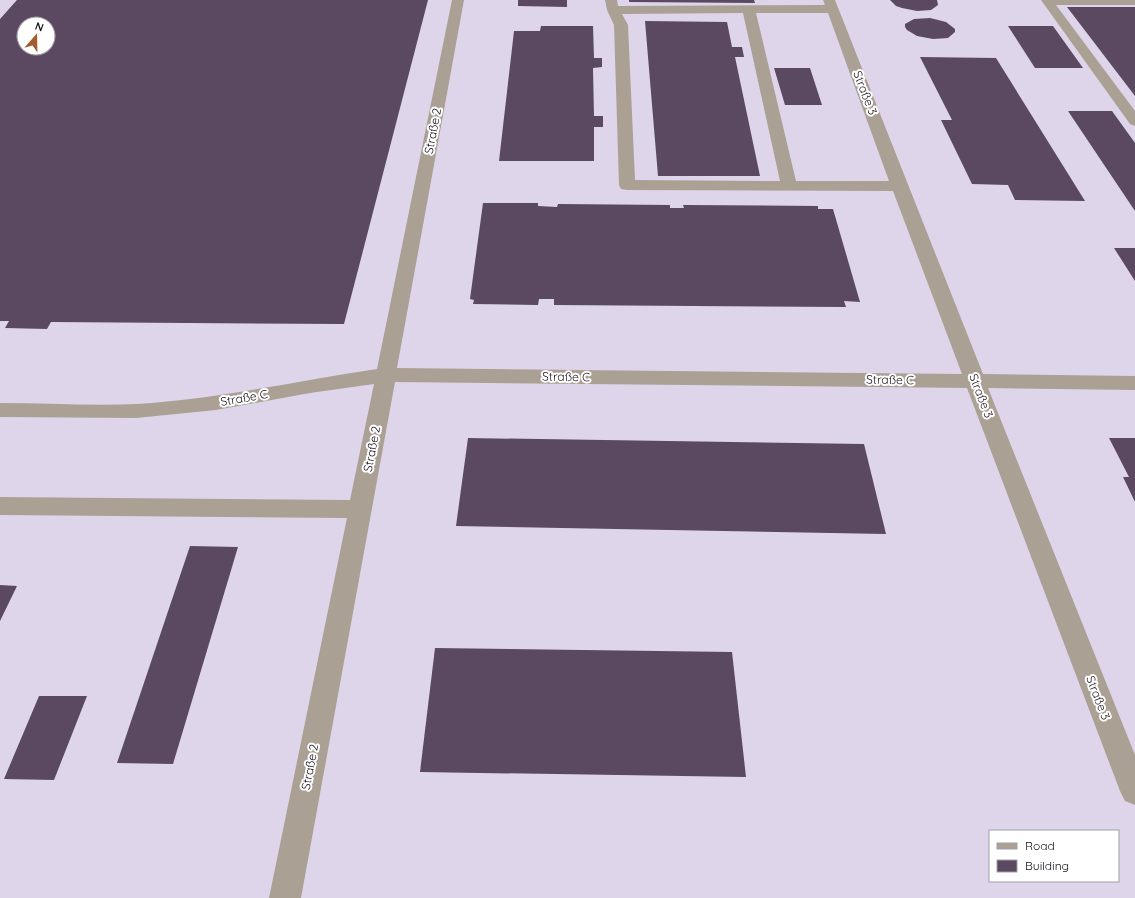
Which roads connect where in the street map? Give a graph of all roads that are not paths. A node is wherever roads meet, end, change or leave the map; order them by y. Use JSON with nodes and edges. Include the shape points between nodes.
{"nodes":[{"id":1,"x":458,"y":0,"type":"edge"},
{"id":2,"x":1135,"y":1,"type":"edge"},
{"id":3,"x":830,"y":4,"type":"edge"},
{"id":4,"x":612,"y":5,"type":"edge"},
{"id":5,"x":749,"y":10,"type":"junction"},
{"id":6,"x":1135,"y":121,"type":"edge"},
{"id":7,"x":789,"y":186,"type":"junction"},
{"id":8,"x":899,"y":186,"type":"junction"},
{"id":9,"x":386,"y":375,"type":"junction"},
{"id":10,"x":975,"y":381,"type":"junction"},
{"id":11,"x":1135,"y":383,"type":"edge"},
{"id":12,"x":0,"y":410,"type":"edge"},
{"id":13,"x":0,"y":506,"type":"edge"},
{"id":14,"x":361,"y":509,"type":"junction"},
{"id":15,"x":1135,"y":791,"type":"edge"},
{"id":16,"x":285,"y":898,"type":"edge"}],
"edges":[{"from":1,"to":9,"type":"lane","name":"Straße 2"},
{"from":2,"to":6,"type":"lane","via":[[1047,1]]},
{"from":3,"to":5,"type":"lane"},
{"from":3,"to":8,"type":"lane","name":"Straße 3"},
{"from":4,"to":5,"type":"lane"},
{"from":4,"to":7,"type":"lane","via":[[620,25],[627,185]]},
{"from":5,"to":7,"type":"lane"},
{"from":7,"to":8,"type":"lane"},
{"from":8,"to":10,"type":"lane","name":"Straße 3"},
{"from":9,"to":10,"type":"lane","name":"Straße C"},
{"from":9,"to":12,"type":"lane","name":"Straße C","via":[[216,403],[136,411]]},
{"from":9,"to":14,"type":"lane","name":"Straße 2"},
{"from":10,"to":11,"type":"lane","name":"Straße C"},
{"from":10,"to":15,"type":"lane","name":"Straße 3"},
{"from":13,"to":14,"type":"lane"},
{"from":14,"to":16,"type":"lane","name":"Straße 2"}]}
